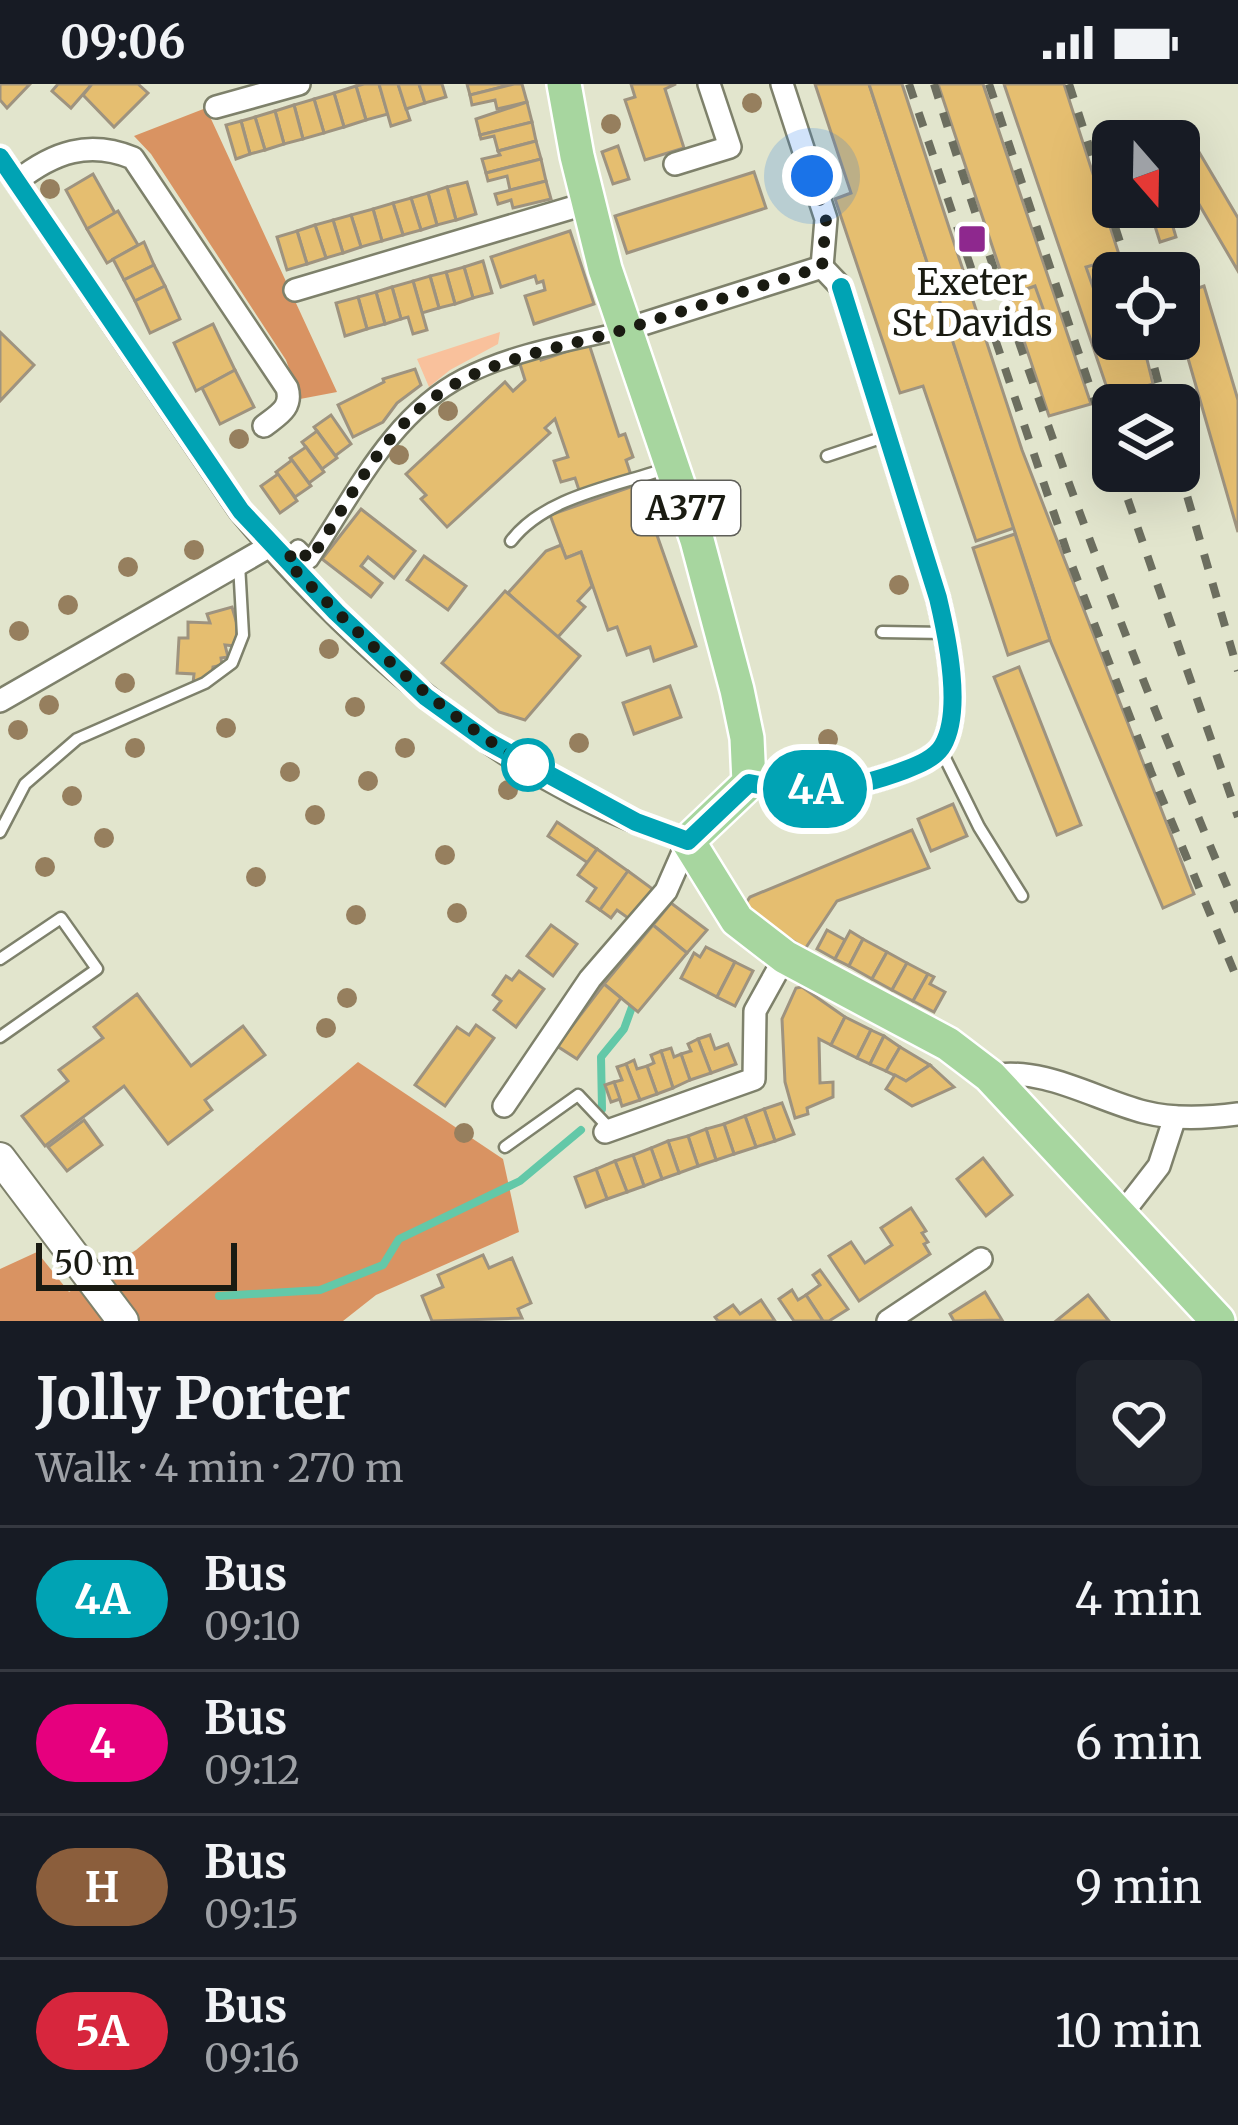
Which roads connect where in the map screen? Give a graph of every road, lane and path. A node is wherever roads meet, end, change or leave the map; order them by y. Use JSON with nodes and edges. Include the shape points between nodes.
{"nodes":[{"id":1,"x":299,"y":84,"type":"edge"},
{"id":2,"x":564,"y":84,"type":"edge"},
{"id":3,"x":709,"y":84,"type":"edge"},
{"id":4,"x":782,"y":84,"type":"edge"},
{"id":5,"x":216,"y":107,"type":"dead end"},
{"id":6,"x":0,"y":157,"type":"edge"},
{"id":7,"x":674,"y":164,"type":"dead end"},
{"id":8,"x":17,"y":181,"type":"junction"},
{"id":9,"x":588,"y":202,"type":"junction"},
{"id":10,"x":822,"y":267,"type":"junction"},
{"id":11,"x":295,"y":290,"type":"dead end"},
{"id":12,"x":624,"y":330,"type":"junction"},
{"id":13,"x":264,"y":426,"type":"dead end"},
{"id":14,"x":887,"y":436,"type":"junction"},
{"id":15,"x":826,"y":456,"type":"dead end"},
{"id":16,"x":671,"y":467,"type":"junction"},
{"id":17,"x":511,"y":542,"type":"dead end"},
{"id":18,"x":278,"y":554,"type":"junction"},
{"id":19,"x":238,"y":562,"type":"junction"},
{"id":20,"x":882,"y":632,"type":"dead end"},
{"id":21,"x":946,"y":634,"type":"junction"},
{"id":22,"x":0,"y":701,"type":"edge"},
{"id":23,"x":941,"y":750,"type":"junction"},
{"id":24,"x":749,"y":783,"type":"junction"},
{"id":25,"x":0,"y":832,"type":"edge"},
{"id":26,"x":688,"y":841,"type":"junction"},
{"id":27,"x":1022,"y":896,"type":"dead end"},
{"id":28,"x":784,"y":957,"type":"junction"},
{"id":29,"x":0,"y":958,"type":"edge"},
{"id":30,"x":0,"y":1037,"type":"edge"},
{"id":31,"x":990,"y":1076,"type":"junction"},
{"id":32,"x":505,"y":1106,"type":"dead end"},
{"id":33,"x":1238,"y":1114,"type":"edge"},
{"id":34,"x":1175,"y":1118,"type":"junction"},
{"id":35,"x":608,"y":1131,"type":"joint"},
{"id":36,"x":506,"y":1147,"type":"dead end"},
{"id":37,"x":0,"y":1158,"type":"edge"},
{"id":38,"x":1120,"y":1215,"type":"junction"},
{"id":39,"x":981,"y":1259,"type":"dead end"},
{"id":40,"x":123,"y":1321,"type":"edge"},
{"id":41,"x":888,"y":1321,"type":"edge"},
{"id":42,"x":1218,"y":1321,"type":"edge"}],
"edges":[{"from":1,"to":5,"type":"street"},
{"from":2,"to":9,"type":"highway","number":"A377"},
{"from":3,"to":7,"type":"street","via":[[730,147]]},
{"from":4,"to":10,"type":"street","via":[[826,219]]},
{"from":6,"to":8,"type":"street"},
{"from":8,"to":13,"type":"street","via":[[81,148],[134,158],[286,388],[286,409]]},
{"from":8,"to":18,"type":"street"},
{"from":9,"to":11,"type":"street"},
{"from":9,"to":12,"type":"highway","number":"A377"},
{"from":10,"to":12,"type":"street"},
{"from":10,"to":14,"type":"street","via":[[841,287]]},
{"from":12,"to":16,"type":"highway","number":"A377"},
{"from":12,"to":18,"type":"street","via":[[464,377],[421,407],[384,448],[310,560],[298,548]]},
{"from":14,"to":15,"type":"lane"},
{"from":14,"to":21,"type":"street"},
{"from":16,"to":17,"type":"lane","via":[[549,509]]},
{"from":16,"to":24,"type":"highway","number":"A377","via":[[737,689]]},
{"from":18,"to":19,"type":"street"},
{"from":18,"to":26,"type":"street","via":[[426,697],[487,741],[636,822]]},
{"from":19,"to":22,"type":"street"},
{"from":19,"to":25,"type":"lane","via":[[243,635],[232,663],[205,683],[77,739],[25,784]]},
{"from":20,"to":21,"type":"lane"},
{"from":21,"to":23,"type":"street","via":[[952,712]]},
{"from":23,"to":24,"type":"street","via":[[861,787],[788,791]]},
{"from":23,"to":27,"type":"lane"},
{"from":24,"to":26,"type":"highway"},
{"from":26,"to":28,"type":"highway","via":[[737,920]]},
{"from":26,"to":32,"type":"street","via":[[667,891],[590,979]]},
{"from":28,"to":31,"type":"highway"},
{"from":28,"to":35,"type":"street","via":[[755,1011],[754,1079]]},
{"from":29,"to":30,"type":"lane","via":[[61,918],[97,969]]},
{"from":31,"to":34,"type":"street","via":[[1041,1077]]},
{"from":31,"to":38,"type":"highway"},
{"from":33,"to":34,"type":"street"},
{"from":34,"to":38,"type":"street","via":[[1159,1166]]},
{"from":35,"to":36,"type":"lane","via":[[578,1095]]},
{"from":37,"to":40,"type":"main road"},
{"from":38,"to":42,"type":"highway"},
{"from":39,"to":41,"type":"street"}]}
